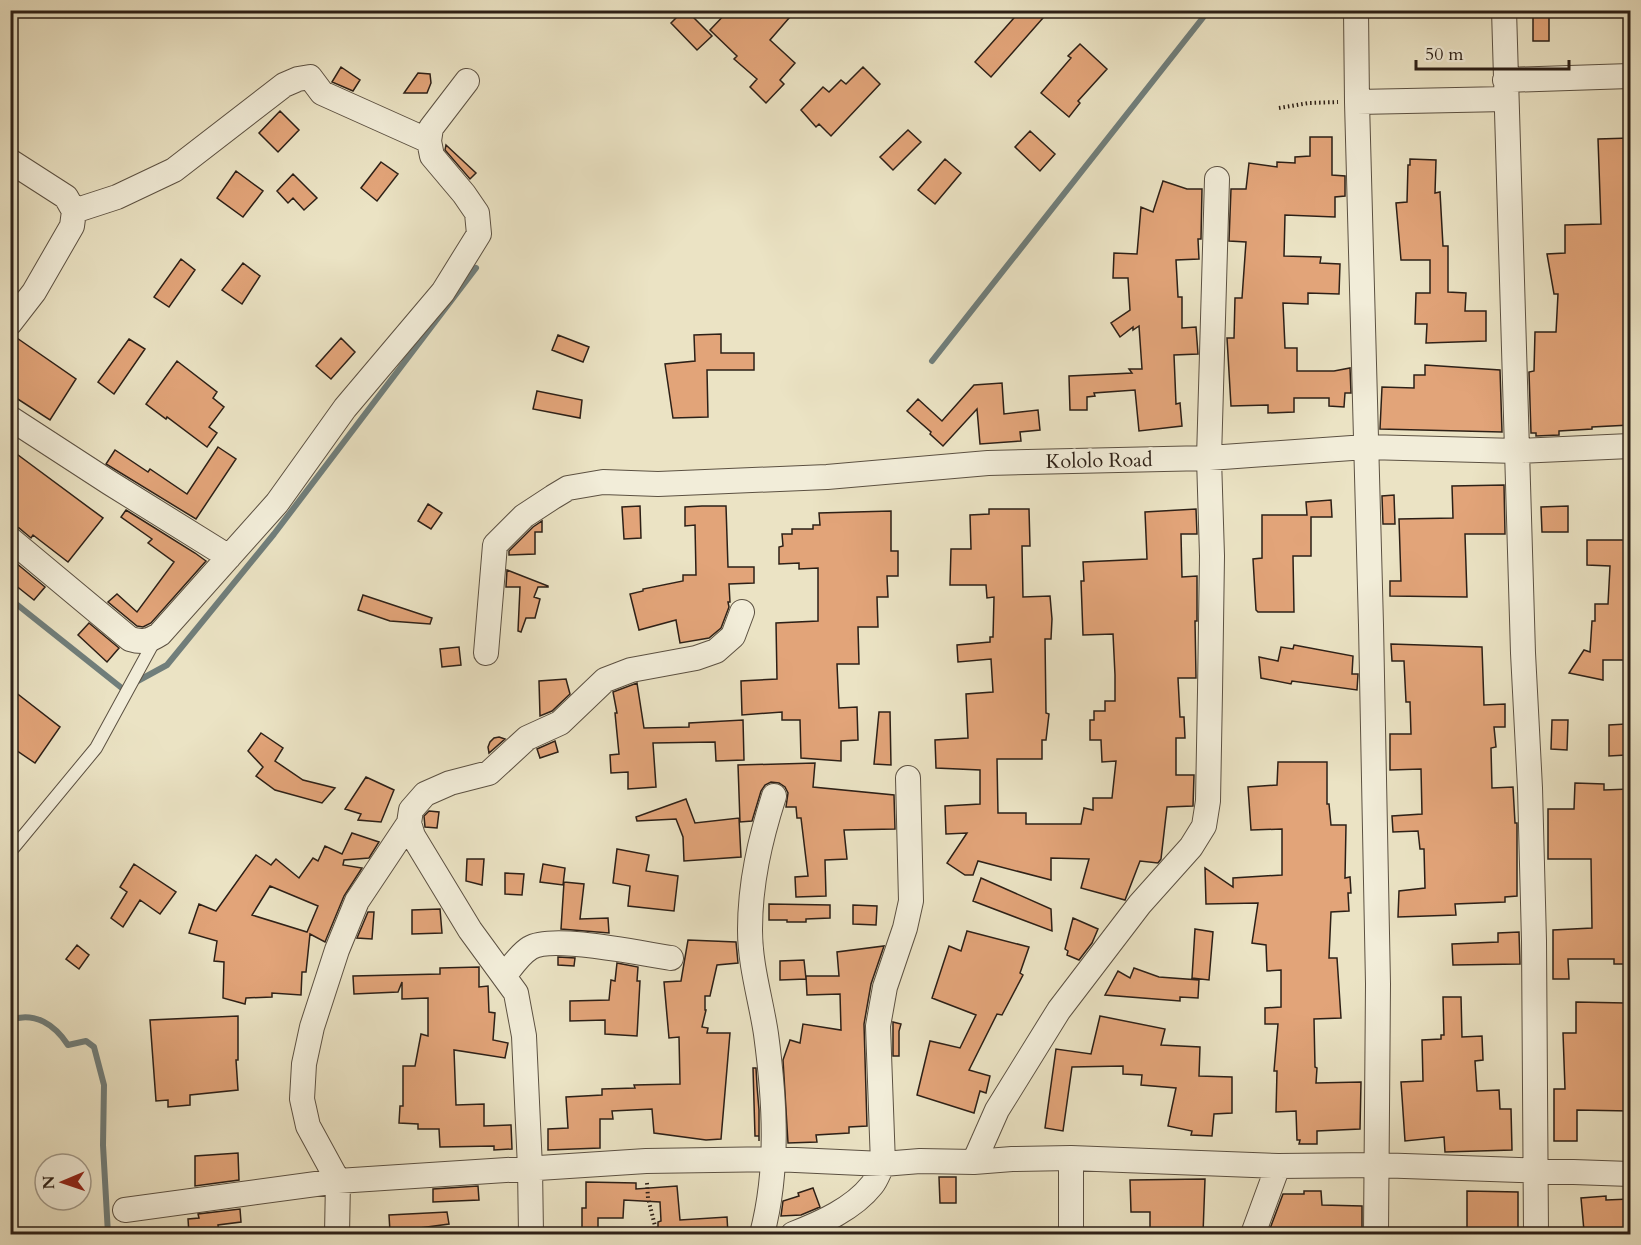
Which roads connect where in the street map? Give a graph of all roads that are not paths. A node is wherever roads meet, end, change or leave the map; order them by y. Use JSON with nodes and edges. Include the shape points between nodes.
{"nodes":[{"id":1,"x":1356,"y":10,"type":"edge"},
{"id":2,"x":1504,"y":10,"type":"edge"},
{"id":3,"x":1630,"y":76,"type":"edge"},
{"id":4,"x":467,"y":81,"type":"dead end"},
{"id":5,"x":1505,"y":89,"type":"junction"},
{"id":6,"x":1357,"y":102,"type":"junction"},
{"id":7,"x":429,"y":141,"type":"junction"},
{"id":8,"x":10,"y":161,"type":"edge"},
{"id":9,"x":1217,"y":179,"type":"dead end"},
{"id":10,"x":74,"y":211,"type":"junction"},
{"id":11,"x":10,"y":322,"type":"edge"},
{"id":12,"x":10,"y":418,"type":"edge"},
{"id":13,"x":1630,"y":446,"type":"edge"},
{"id":14,"x":1366,"y":447,"type":"junction"},
{"id":15,"x":1209,"y":458,"type":"junction"},
{"id":16,"x":10,"y":539,"type":"edge"},
{"id":17,"x":229,"y":557,"type":"junction"},
{"id":18,"x":742,"y":612,"type":"dead end"},
{"id":19,"x":157,"y":636,"type":"junction"},
{"id":20,"x":486,"y":653,"type":"dead end"},
{"id":21,"x":908,"y":778,"type":"dead end"},
{"id":22,"x":774,"y":796,"type":"dead end"},
{"id":23,"x":409,"y":823,"type":"junction"},
{"id":24,"x":10,"y":852,"type":"edge"},
{"id":25,"x":671,"y":958,"type":"dead end"},
{"id":26,"x":505,"y":975,"type":"junction"},
{"id":27,"x":1071,"y":1158,"type":"junction"},
{"id":28,"x":774,"y":1159,"type":"junction"},
{"id":29,"x":974,"y":1162,"type":"junction"},
{"id":30,"x":883,"y":1164,"type":"junction"},
{"id":31,"x":1376,"y":1165,"type":"junction"},
{"id":32,"x":1278,"y":1166,"type":"junction"},
{"id":33,"x":530,"y":1168,"type":"junction"},
{"id":34,"x":1537,"y":1171,"type":"junction"},
{"id":35,"x":1630,"y":1174,"type":"edge"},
{"id":36,"x":338,"y":1181,"type":"junction"},
{"id":37,"x":126,"y":1210,"type":"dead end"},
{"id":38,"x":337,"y":1234,"type":"edge"},
{"id":39,"x":531,"y":1234,"type":"edge"},
{"id":40,"x":762,"y":1234,"type":"edge"},
{"id":41,"x":794,"y":1234,"type":"edge"},
{"id":42,"x":1071,"y":1234,"type":"edge"},
{"id":43,"x":1253,"y":1234,"type":"edge"},
{"id":44,"x":1376,"y":1234,"type":"edge"},
{"id":45,"x":1536,"y":1234,"type":"edge"}],
"edges":[{"from":1,"to":6,"type":"street"},
{"from":2,"to":5,"type":"street"},
{"from":3,"to":5,"type":"street"},
{"from":4,"to":7,"type":"street","via":[[431,128]]},
{"from":5,"to":6,"type":"street"},
{"from":5,"to":34,"type":"street","via":[[1530,788]]},
{"from":6,"to":14,"type":"street"},
{"from":7,"to":10,"type":"street","via":[[322,93],[310,77],[298,79],[174,170],[117,197]]},
{"from":7,"to":17,"type":"street","via":[[432,156],[477,213],[479,234],[443,292],[345,408],[277,503]]},
{"from":8,"to":10,"type":"street","via":[[66,197]]},
{"from":9,"to":15,"type":"street"},
{"from":10,"to":11,"type":"street","via":[[72,226],[34,292]]},
{"from":12,"to":17,"type":"street"},
{"from":13,"to":14,"type":"street","name":"Kololo Road","via":[[1518,451]]},
{"from":14,"to":15,"type":"street","name":"Kololo Road"},
{"from":14,"to":31,"type":"street","via":[[1378,984]]},
{"from":15,"to":20,"type":"street","name":"Kololo Road","via":[[988,463],[827,477],[658,484],[603,482],[568,488],[524,516],[495,545]]},
{"from":15,"to":29,"type":"street","via":[[1212,556],[1208,801],[1204,826],[1191,848],[1140,904],[1059,1010],[997,1110]]},
{"from":16,"to":19,"type":"street","via":[[130,639],[140,642]]},
{"from":17,"to":19,"type":"street"},
{"from":18,"to":23,"type":"street","via":[[732,636],[716,651],[631,670],[605,680],[560,723],[527,738],[489,773],[425,794],[411,810]]},
{"from":19,"to":24,"type":"lane","via":[[96,748]]},
{"from":21,"to":30,"type":"street","via":[[911,901],[885,987],[878,1026]]},
{"from":22,"to":28,"type":"street","via":[[760,840],[752,885],[750,932],[766,1034]]},
{"from":23,"to":26,"type":"street","via":[[412,836],[471,930]]},
{"from":23,"to":36,"type":"street","via":[[357,902],[337,950],[304,1064],[302,1099],[308,1126]]},
{"from":25,"to":26,"type":"street","via":[[565,943],[541,944],[530,948]]},
{"from":26,"to":33,"type":"street","via":[[516,993],[524,1036]]},
{"from":27,"to":29,"type":"street"},
{"from":27,"to":32,"type":"street"},
{"from":27,"to":42,"type":"street"},
{"from":28,"to":30,"type":"street"},
{"from":28,"to":33,"type":"street"},
{"from":28,"to":40,"type":"street","via":[[769,1210]]},
{"from":29,"to":30,"type":"street"},
{"from":30,"to":41,"type":"street","via":[[873,1184],[858,1199],[825,1221]]},
{"from":31,"to":32,"type":"street"},
{"from":31,"to":34,"type":"street"},
{"from":31,"to":44,"type":"street"},
{"from":32,"to":43,"type":"street"},
{"from":33,"to":36,"type":"street"},
{"from":33,"to":39,"type":"street"},
{"from":34,"to":35,"type":"street"},
{"from":34,"to":45,"type":"street"},
{"from":36,"to":37,"type":"street"},
{"from":36,"to":38,"type":"street"}]}
